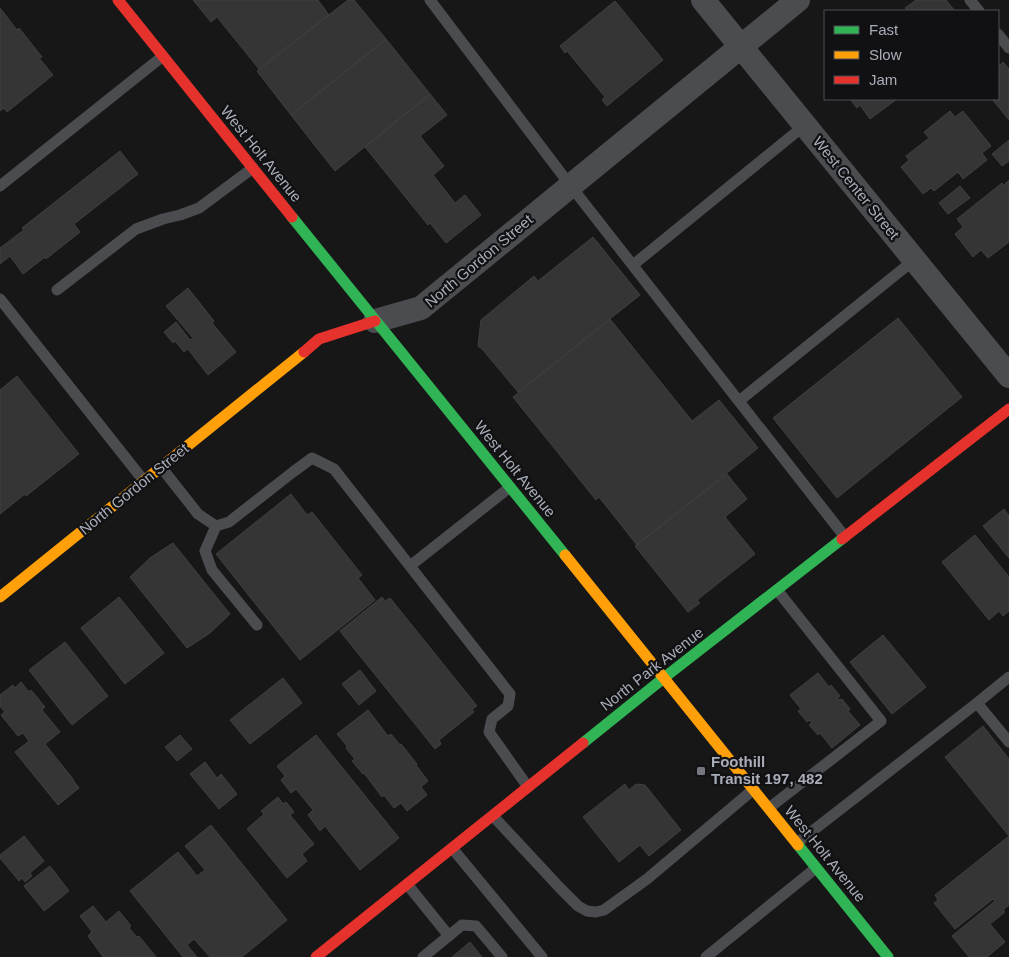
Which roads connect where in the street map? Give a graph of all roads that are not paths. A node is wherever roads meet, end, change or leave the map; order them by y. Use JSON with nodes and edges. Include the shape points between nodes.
{"nodes":[{"id":1,"x":118,"y":0,"type":"edge"},
{"id":2,"x":430,"y":0,"type":"edge"},
{"id":3,"x":703,"y":0,"type":"edge"},
{"id":4,"x":798,"y":0,"type":"edge"},
{"id":5,"x":970,"y":0,"type":"edge"},
{"id":6,"x":978,"y":10,"type":"edge"},
{"id":7,"x":999,"y":35,"type":"edge"},
{"id":8,"x":740,"y":46,"type":"junction"},
{"id":9,"x":1009,"y":48,"type":"edge"},
{"id":10,"x":163,"y":56,"type":"junction"},
{"id":11,"x":805,"y":126,"type":"junction"},
{"id":12,"x":253,"y":168,"type":"junction"},
{"id":13,"x":570,"y":185,"type":"junction"},
{"id":14,"x":0,"y":186,"type":"edge"},
{"id":15,"x":914,"y":260,"type":"junction"},
{"id":16,"x":633,"y":265,"type":"junction"},
{"id":17,"x":57,"y":290,"type":"dead end"},
{"id":18,"x":0,"y":299,"type":"edge"},
{"id":19,"x":376,"y":321,"type":"junction"},
{"id":20,"x":1009,"y":376,"type":"edge"},
{"id":21,"x":739,"y":401,"type":"junction"},
{"id":22,"x":1009,"y":409,"type":"edge"},
{"id":23,"x":161,"y":467,"type":"junction"},
{"id":24,"x":144,"y":481,"type":"junction"},
{"id":25,"x":510,"y":487,"type":"junction"},
{"id":26,"x":216,"y":526,"type":"junction"},
{"id":27,"x":845,"y":536,"type":"junction"},
{"id":28,"x":410,"y":566,"type":"junction"},
{"id":29,"x":777,"y":590,"type":"junction"},
{"id":30,"x":0,"y":597,"type":"edge"},
{"id":31,"x":258,"y":625,"type":"dead end"},
{"id":32,"x":665,"y":677,"type":"junction"},
{"id":33,"x":1009,"y":677,"type":"edge"},
{"id":34,"x":977,"y":703,"type":"junction"},
{"id":35,"x":1009,"y":742,"type":"edge"},
{"id":36,"x":528,"y":786,"type":"junction"},
{"id":37,"x":754,"y":789,"type":"junction"},
{"id":38,"x":769,"y":808,"type":"junction"},
{"id":39,"x":492,"y":816,"type":"junction"},
{"id":40,"x":797,"y":843,"type":"junction"},
{"id":41,"x":452,"y":848,"type":"junction"},
{"id":42,"x":816,"y":868,"type":"junction"},
{"id":43,"x":407,"y":884,"type":"junction"},
{"id":44,"x":449,"y":936,"type":"junction"},
{"id":45,"x":316,"y":957,"type":"edge"},
{"id":46,"x":423,"y":957,"type":"edge"},
{"id":47,"x":502,"y":957,"type":"edge"},
{"id":48,"x":542,"y":957,"type":"edge"},
{"id":49,"x":706,"y":957,"type":"edge"},
{"id":50,"x":888,"y":957,"type":"edge"}],
"edges":[{"from":1,"to":10,"type":"street","name":"West Holt Avenue"},
{"from":2,"to":13,"type":"lane"},
{"from":3,"to":8,"type":"street","name":"West Center Street"},
{"from":4,"to":8,"type":"street","name":"North Gordon Street"},
{"from":5,"to":6,"type":"lane"},
{"from":7,"to":9,"type":"lane"},
{"from":8,"to":11,"type":"street","name":"West Center Street"},
{"from":8,"to":13,"type":"street","name":"North Gordon Street"},
{"from":10,"to":12,"type":"street","name":"West Holt Avenue"},
{"from":10,"to":14,"type":"lane"},
{"from":11,"to":15,"type":"street","name":"West Center Street"},
{"from":11,"to":16,"type":"lane"},
{"from":12,"to":17,"type":"lane","via":[[198,208],[136,229]]},
{"from":12,"to":19,"type":"street","name":"West Holt Avenue"},
{"from":13,"to":16,"type":"lane"},
{"from":13,"to":19,"type":"street","name":"North Gordon Street","via":[[421,308]]},
{"from":15,"to":20,"type":"street","name":"West Center Street"},
{"from":15,"to":21,"type":"lane"},
{"from":16,"to":21,"type":"lane"},
{"from":18,"to":24,"type":"lane"},
{"from":19,"to":23,"type":"street","name":"North Gordon Street","via":[[319,339]]},
{"from":19,"to":25,"type":"street","name":"West Holt Avenue"},
{"from":21,"to":27,"type":"lane"},
{"from":22,"to":27,"type":"street","name":"North Park Avenue"},
{"from":23,"to":24,"type":"street","name":"North Gordon Street"},
{"from":23,"to":26,"type":"lane","via":[[198,514]]},
{"from":24,"to":30,"type":"street","name":"North Gordon Street"},
{"from":25,"to":28,"type":"lane"},
{"from":25,"to":32,"type":"street","name":"West Holt Avenue"},
{"from":26,"to":28,"type":"lane","via":[[229,522],[312,458],[334,470]]},
{"from":26,"to":31,"type":"lane","via":[[205,551],[212,570]]},
{"from":27,"to":29,"type":"street","name":"North Park Avenue"},
{"from":28,"to":36,"type":"lane","via":[[510,694],[508,706],[492,719],[489,732]]},
{"from":29,"to":32,"type":"street","name":"North Park Avenue"},
{"from":29,"to":38,"type":"lane","via":[[880,721]]},
{"from":32,"to":36,"type":"street","name":"North Park Avenue"},
{"from":32,"to":37,"type":"street","name":"West Holt Avenue"},
{"from":33,"to":34,"type":"lane"},
{"from":34,"to":35,"type":"lane"},
{"from":34,"to":40,"type":"lane"},
{"from":36,"to":39,"type":"street","name":"North Park Avenue"},
{"from":37,"to":38,"type":"street","name":"West Holt Avenue"},
{"from":37,"to":39,"type":"lane","via":[[647,879],[604,910],[596,912],[578,906]]},
{"from":38,"to":40,"type":"street","name":"West Holt Avenue"},
{"from":39,"to":41,"type":"street","name":"North Park Avenue"},
{"from":40,"to":42,"type":"street","name":"West Holt Avenue"},
{"from":41,"to":43,"type":"street","name":"North Park Avenue"},
{"from":41,"to":48,"type":"lane"},
{"from":42,"to":49,"type":"lane"},
{"from":42,"to":50,"type":"street","name":"West Holt Avenue"},
{"from":43,"to":44,"type":"lane"},
{"from":43,"to":45,"type":"street","name":"North Park Avenue"},
{"from":44,"to":46,"type":"lane"},
{"from":44,"to":47,"type":"lane","via":[[462,926],[476,926]]}]}
